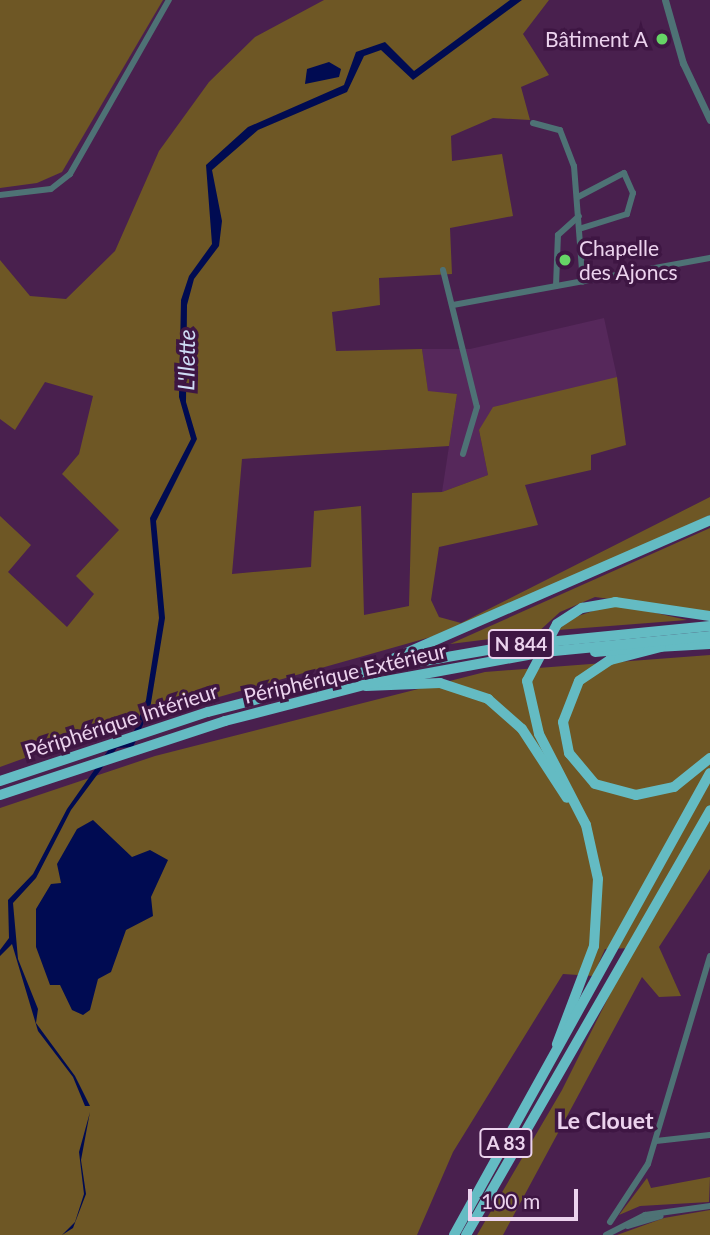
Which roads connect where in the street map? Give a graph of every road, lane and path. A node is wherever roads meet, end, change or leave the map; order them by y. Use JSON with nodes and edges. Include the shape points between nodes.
{"nodes":[{"id":1,"x":169,"y":0,"type":"edge"},
{"id":2,"x":666,"y":0,"type":"edge"},
{"id":3,"x":708,"y":109,"type":"edge"},
{"id":4,"x":710,"y":120,"type":"edge"},
{"id":5,"x":533,"y":123,"type":"dead end"},
{"id":6,"x":0,"y":195,"type":"edge"},
{"id":7,"x":578,"y":197,"type":"junction"},
{"id":8,"x":579,"y":216,"type":"junction"},
{"id":9,"x":579,"y":229,"type":"junction"},
{"id":10,"x":710,"y":258,"type":"edge"},
{"id":11,"x":443,"y":270,"type":"dead end"},
{"id":12,"x":583,"y":282,"type":"junction"},
{"id":13,"x":556,"y":286,"type":"junction"},
{"id":14,"x":453,"y":305,"type":"junction"},
{"id":15,"x":463,"y":454,"type":"dead end"},
{"id":16,"x":710,"y":520,"type":"edge"},
{"id":17,"x":710,"y":616,"type":"edge"},
{"id":18,"x":710,"y":626,"type":"edge"},
{"id":19,"x":710,"y":636,"type":"edge"},
{"id":20,"x":710,"y":644,"type":"edge"},
{"id":21,"x":661,"y":647,"type":"junction"},
{"id":22,"x":576,"y":648,"type":"junction"},
{"id":23,"x":334,"y":679,"type":"junction"},
{"id":24,"x":364,"y":685,"type":"junction"},
{"id":25,"x":710,"y":758,"type":"edge"},
{"id":26,"x":710,"y":773,"type":"edge"},
{"id":27,"x":0,"y":781,"type":"edge"},
{"id":28,"x":710,"y":786,"type":"edge"},
{"id":29,"x":0,"y":795,"type":"edge"},
{"id":30,"x":710,"y":810,"type":"edge"},
{"id":31,"x":581,"y":815,"type":"junction"},
{"id":32,"x":641,"y":913,"type":"junction"},
{"id":33,"x":628,"y":936,"type":"junction"},
{"id":34,"x":710,"y":956,"type":"edge"},
{"id":35,"x":549,"y":1064,"type":"junction"},
{"id":36,"x":710,"y":1135,"type":"edge"},
{"id":37,"x":656,"y":1141,"type":"junction"},
{"id":38,"x":710,"y":1206,"type":"edge"},
{"id":39,"x":610,"y":1222,"type":"dead end"},
{"id":40,"x":454,"y":1235,"type":"edge"},
{"id":41,"x":466,"y":1235,"type":"edge"},
{"id":42,"x":606,"y":1235,"type":"edge"}],
"edges":[{"from":1,"to":6,"type":"street","via":[[70,174],[51,189]]},
{"from":2,"to":3,"type":"street"},
{"from":3,"to":4,"type":"street"},
{"from":5,"to":7,"type":"street","via":[[560,130]]},
{"from":7,"to":8,"type":"street"},
{"from":7,"to":9,"type":"street","via":[[624,173],[633,192],[627,214]]},
{"from":8,"to":9,"type":"street"},
{"from":8,"to":13,"type":"street","via":[[558,235]]},
{"from":9,"to":12,"type":"street"},
{"from":10,"to":12,"type":"street"},
{"from":11,"to":14,"type":"street"},
{"from":12,"to":13,"type":"street"},
{"from":13,"to":14,"type":"street"},
{"from":14,"to":15,"type":"street","via":[[477,407]]},
{"from":16,"to":23,"type":"highway","via":[[433,646],[345,670]]},
{"from":17,"to":31,"type":"highway","bridge":true,"via":[[615,602],[582,608],[556,624],[527,681],[539,734]]},
{"from":18,"to":23,"type":"highway","name":"Périphérique Intérieur","number":"N 844","via":[[517,645]]},
{"from":19,"to":22,"type":"highway","name":"Périphérique Extérieur","number":"N 844"},
{"from":20,"to":21,"type":"highway"},
{"from":21,"to":22,"type":"highway","via":[[580,654]]},
{"from":21,"to":25,"type":"highway","via":[[603,662],[579,681],[563,722],[569,753],[594,783],[636,795],[674,787]]},
{"from":22,"to":24,"type":"highway","name":"Périphérique Extérieur","number":"N 844"},
{"from":23,"to":27,"type":"highway","name":"Périphérique Intérieur","number":"N 844","via":[[149,730]]},
{"from":24,"to":29,"type":"highway","name":"Périphérique Extérieur","number":"N 844","via":[[153,744]]},
{"from":24,"to":31,"type":"highway","via":[[440,683],[488,699],[522,729]]},
{"from":26,"to":32,"type":"highway"},
{"from":28,"to":32,"type":"highway"},
{"from":30,"to":32,"type":"highway"},
{"from":31,"to":35,"type":"highway","via":[[599,893],[599,917]]},
{"from":32,"to":33,"type":"highway"},
{"from":33,"to":35,"type":"highway","number":"A 83"},
{"from":33,"to":41,"type":"highway","number":"A 83"},
{"from":34,"to":37,"type":"street"},
{"from":35,"to":40,"type":"highway","number":"A 83"},
{"from":36,"to":37,"type":"street"},
{"from":37,"to":39,"type":"street"},
{"from":38,"to":42,"type":"street","via":[[667,1213]]}]}
